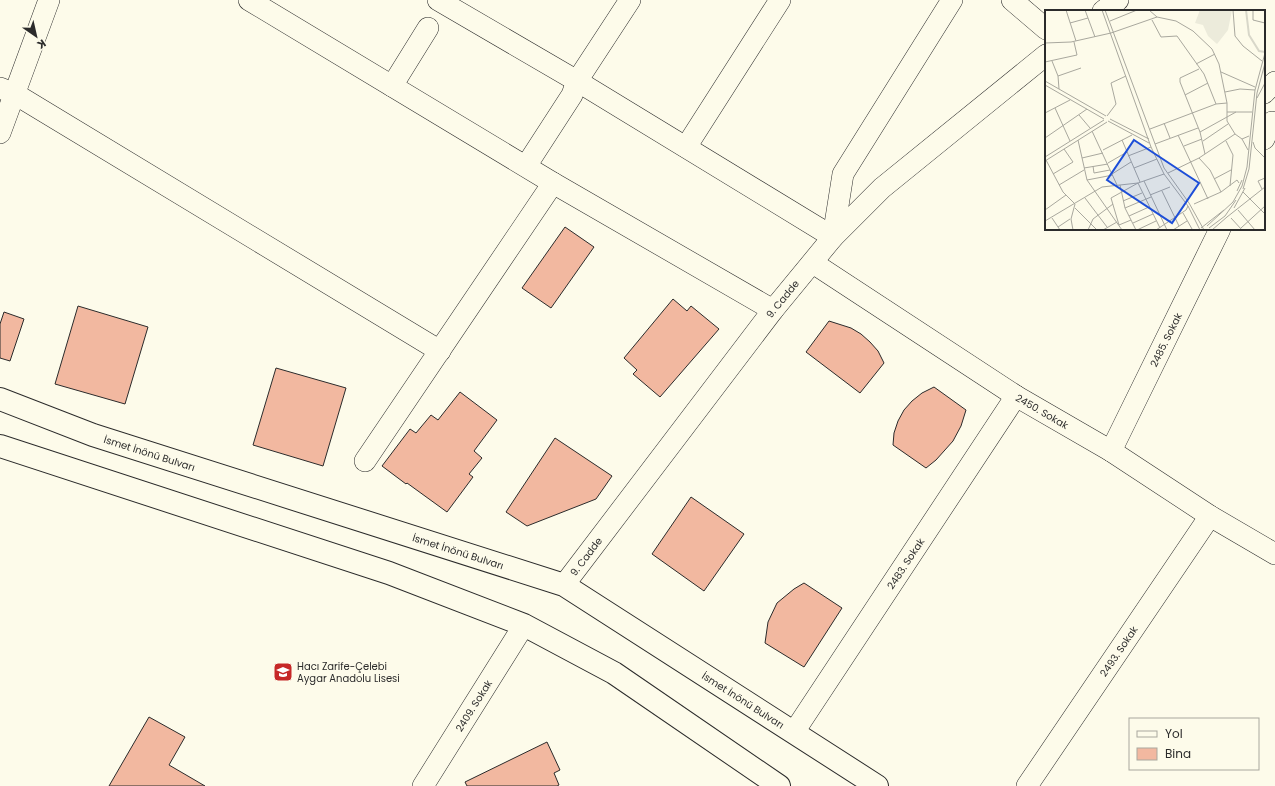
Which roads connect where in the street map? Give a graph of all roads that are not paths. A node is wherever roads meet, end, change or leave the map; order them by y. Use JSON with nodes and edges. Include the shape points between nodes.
{"nodes":[{"id":1,"x":49,"y":0,"type":"edge"},
{"id":2,"x":249,"y":0,"type":"edge"},
{"id":3,"x":438,"y":0,"type":"edge"},
{"id":4,"x":630,"y":0,"type":"edge"},
{"id":5,"x":780,"y":0,"type":"edge"},
{"id":6,"x":952,"y":0,"type":"edge"},
{"id":7,"x":1012,"y":0,"type":"edge"},
{"id":8,"x":1118,"y":0,"type":"edge"},
{"id":9,"x":466,"y":7,"type":"edge"},
{"id":10,"x":1105,"y":10,"type":"edge"},
{"id":11,"x":428,"y":28,"type":"dead end"},
{"id":12,"x":1045,"y":28,"type":"edge"},
{"id":13,"x":1045,"y":56,"type":"edge"},
{"id":14,"x":577,"y":81,"type":"junction"},
{"id":15,"x":1275,"y":82,"type":"edge"},
{"id":16,"x":392,"y":86,"type":"junction"},
{"id":17,"x":8,"y":91,"type":"edge"},
{"id":18,"x":1265,"y":92,"type":"edge"},
{"id":19,"x":0,"y":133,"type":"edge"},
{"id":20,"x":686,"y":147,"type":"junction"},
{"id":21,"x":526,"y":166,"type":"junction"},
{"id":22,"x":553,"y":183,"type":"junction"},
{"id":23,"x":1220,"y":230,"type":"edge"},
{"id":24,"x":833,"y":237,"type":"junction"},
{"id":25,"x":812,"y":263,"type":"junction"},
{"id":26,"x":773,"y":310,"type":"junction"},
{"id":27,"x":440,"y":351,"type":"junction"},
{"id":28,"x":1016,"y":396,"type":"junction"},
{"id":29,"x":0,"y":399,"type":"edge"},
{"id":30,"x":0,"y":446,"type":"edge"},
{"id":31,"x":1111,"y":451,"type":"junction"},
{"id":32,"x":365,"y":461,"type":"dead end"},
{"id":33,"x":1210,"y":516,"type":"junction"},
{"id":34,"x":1273,"y":547,"type":"edge"},
{"id":35,"x":564,"y":585,"type":"junction"},
{"id":36,"x":524,"y":625,"type":"junction"},
{"id":37,"x":794,"y":732,"type":"junction"},
{"id":38,"x":424,"y":786,"type":"edge"},
{"id":39,"x":779,"y":786,"type":"edge"},
{"id":40,"x":877,"y":786,"type":"edge"},
{"id":41,"x":1027,"y":786,"type":"edge"}],
"edges":[{"from":1,"to":17,"type":"street"},
{"from":2,"to":16,"type":"street"},
{"from":3,"to":9,"type":"street"},
{"from":4,"to":14,"type":"street"},
{"from":5,"to":20,"type":"street"},
{"from":6,"to":24,"type":"street","via":[[843,174]]},
{"from":7,"to":12,"type":"street"},
{"from":8,"to":10,"type":"street"},
{"from":9,"to":14,"type":"street"},
{"from":11,"to":16,"type":"street"},
{"from":13,"to":24,"type":"street","name":"9. Cadde","via":[[882,188]]},
{"from":14,"to":20,"type":"street"},
{"from":14,"to":21,"type":"street","via":[[572,95]]},
{"from":15,"to":18,"type":"street"},
{"from":16,"to":21,"type":"street"},
{"from":17,"to":19,"type":"street"},
{"from":17,"to":27,"type":"street"},
{"from":20,"to":24,"type":"street"},
{"from":21,"to":22,"type":"street"},
{"from":22,"to":26,"type":"street"},
{"from":22,"to":27,"type":"street"},
{"from":23,"to":31,"type":"street","name":"2485. Sokak"},
{"from":24,"to":25,"type":"street","name":"9. Cadde"},
{"from":25,"to":26,"type":"street","name":"9. Cadde"},
{"from":25,"to":28,"type":"street","name":"2450. Sokak"},
{"from":26,"to":35,"type":"street","name":"9. Cadde"},
{"from":27,"to":32,"type":"street"},
{"from":28,"to":31,"type":"street","name":"2450. Sokak"},
{"from":28,"to":37,"type":"street","name":"2483. Sokak"},
{"from":29,"to":35,"type":"main road","name":"İsmet İnönü Bulvarı","via":[[92,435]]},
{"from":30,"to":36,"type":"main road","via":[[389,573]]},
{"from":31,"to":33,"type":"street","name":"2450. Sokak"},
{"from":33,"to":34,"type":"street","name":"2450. Sokak"},
{"from":33,"to":41,"type":"street","name":"2493. Sokak"},
{"from":35,"to":37,"type":"main road","name":"İsmet İnönü Bulvarı"},
{"from":36,"to":38,"type":"street","name":"2409. Sokak"},
{"from":36,"to":39,"type":"main road","via":[[614,673]]},
{"from":37,"to":40,"type":"main road","name":"İsmet İnönü Bulvarı"}]}
